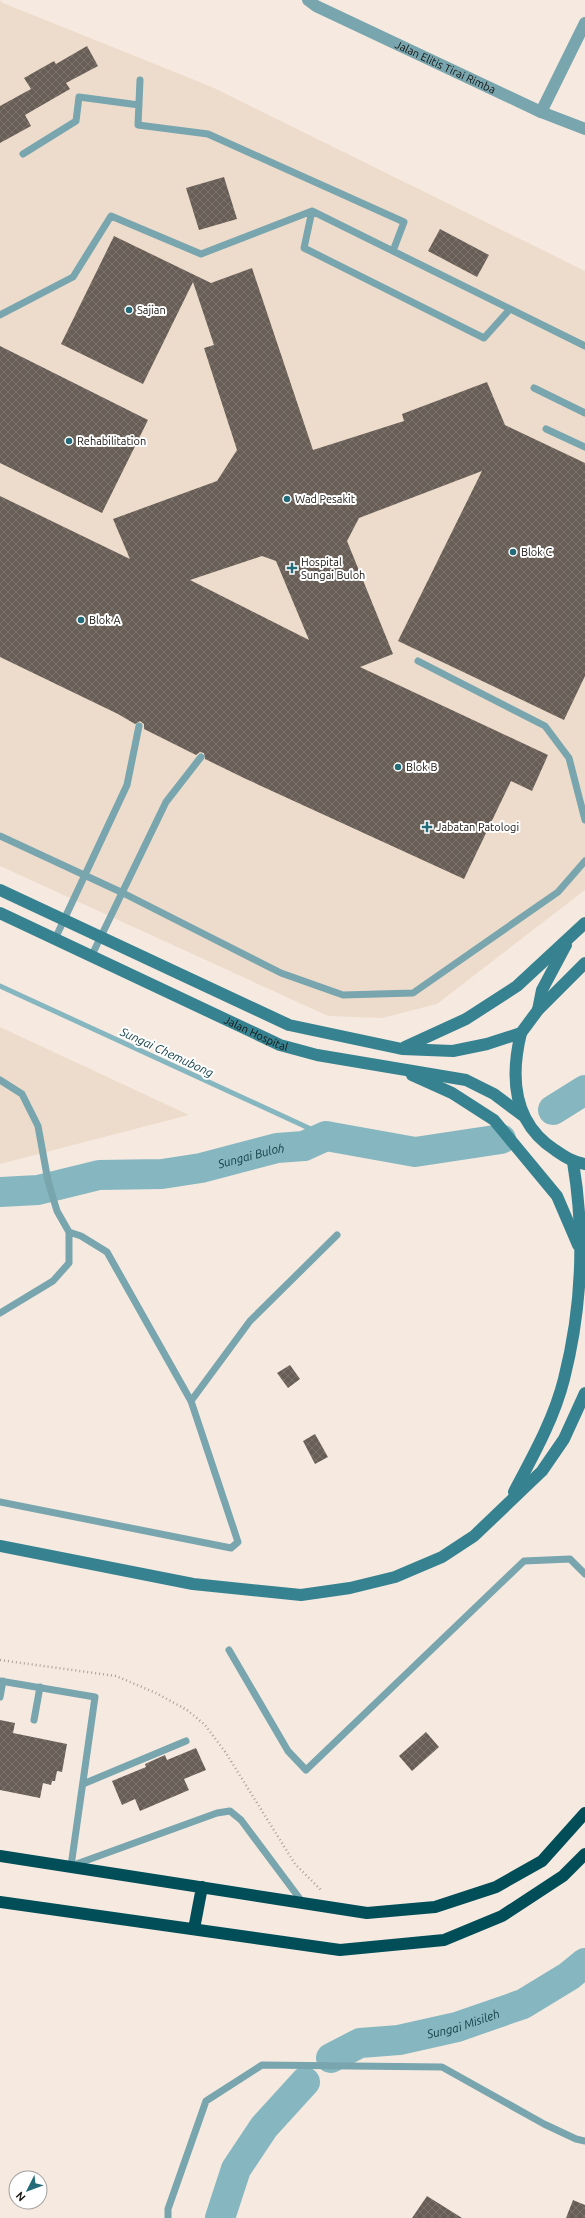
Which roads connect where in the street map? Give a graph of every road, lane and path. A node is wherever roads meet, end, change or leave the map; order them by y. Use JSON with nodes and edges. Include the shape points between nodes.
{"nodes":[{"id":1,"x":308,"y":0,"type":"edge"},
{"id":2,"x":585,"y":23,"type":"edge"},
{"id":3,"x":140,"y":80,"type":"dead end"},
{"id":4,"x":139,"y":105,"type":"junction"},
{"id":5,"x":541,"y":112,"type":"junction"},
{"id":6,"x":585,"y":129,"type":"edge"},
{"id":7,"x":23,"y":154,"type":"dead end"},
{"id":8,"x":312,"y":211,"type":"junction"},
{"id":9,"x":393,"y":251,"type":"junction"},
{"id":10,"x":510,"y":309,"type":"junction"},
{"id":11,"x":0,"y":315,"type":"edge"},
{"id":12,"x":585,"y":346,"type":"edge"},
{"id":13,"x":534,"y":388,"type":"dead end"},
{"id":14,"x":585,"y":413,"type":"edge"},
{"id":15,"x":546,"y":429,"type":"dead end"},
{"id":16,"x":585,"y":447,"type":"edge"},
{"id":17,"x":418,"y":660,"type":"dead end"},
{"id":18,"x":139,"y":726,"type":"dead end"},
{"id":19,"x":201,"y":757,"type":"dead end"},
{"id":20,"x":585,"y":820,"type":"edge"},
{"id":21,"x":0,"y":836,"type":"edge"},
{"id":22,"x":585,"y":862,"type":"edge"},
{"id":23,"x":84,"y":875,"type":"junction"},
{"id":24,"x":0,"y":890,"type":"edge"},
{"id":25,"x":123,"y":893,"type":"junction"},
{"id":26,"x":0,"y":913,"type":"edge"},
{"id":27,"x":64,"y":920,"type":"junction"},
{"id":28,"x":585,"y":923,"type":"edge"},
{"id":29,"x":101,"y":938,"type":"junction"},
{"id":30,"x":570,"y":938,"type":"junction"},
{"id":31,"x":55,"y":939,"type":"junction"},
{"id":32,"x":91,"y":957,"type":"junction"},
{"id":33,"x":585,"y":963,"type":"edge"},
{"id":34,"x":538,"y":1010,"type":"junction"},
{"id":35,"x":521,"y":1033,"type":"junction"},
{"id":36,"x":402,"y":1049,"type":"junction"},
{"id":37,"x":396,"y":1068,"type":"junction"},
{"id":38,"x":0,"y":1080,"type":"edge"},
{"id":39,"x":522,"y":1115,"type":"junction"},
{"id":40,"x":579,"y":1163,"type":"edge"},
{"id":41,"x":69,"y":1232,"type":"junction"},
{"id":42,"x":337,"y":1235,"type":"dead end"},
{"id":43,"x":581,"y":1252,"type":"junction"},
{"id":44,"x":0,"y":1313,"type":"edge"},
{"id":45,"x":585,"y":1393,"type":"edge"},
{"id":46,"x":191,"y":1401,"type":"junction"},
{"id":47,"x":511,"y":1499,"type":"junction"},
{"id":48,"x":0,"y":1502,"type":"edge"},
{"id":49,"x":0,"y":1546,"type":"edge"},
{"id":50,"x":585,"y":1574,"type":"edge"},
{"id":51,"x":229,"y":1650,"type":"dead end"},
{"id":52,"x":2,"y":1681,"type":"edge"},
{"id":53,"x":40,"y":1687,"type":"junction"},
{"id":54,"x":0,"y":1697,"type":"edge"},
{"id":55,"x":34,"y":1720,"type":"dead end"},
{"id":56,"x":186,"y":1741,"type":"dead end"},
{"id":57,"x":83,"y":1784,"type":"junction"},
{"id":58,"x":585,"y":1812,"type":"edge"},
{"id":59,"x":585,"y":1854,"type":"edge"},
{"id":60,"x":0,"y":1856,"type":"edge"},
{"id":61,"x":71,"y":1866,"type":"junction"},
{"id":62,"x":202,"y":1887,"type":"junction"},
{"id":63,"x":0,"y":1902,"type":"edge"},
{"id":64,"x":303,"y":1903,"type":"junction"},
{"id":65,"x":194,"y":1930,"type":"junction"},
{"id":66,"x":585,"y":2141,"type":"edge"},
{"id":67,"x":168,"y":2218,"type":"edge"}],
"edges":[{"from":1,"to":5,"type":"street","name":"Jalan Elitis Tirai Rimba"},
{"from":2,"to":5,"type":"street"},
{"from":3,"to":4,"type":"lane"},
{"from":4,"to":7,"type":"lane","via":[[79,97],[76,121]]},
{"from":4,"to":9,"type":"lane","via":[[138,125],[208,134],[404,222]]},
{"from":5,"to":6,"type":"street","name":"Jalan Elitis Tirai Rimba"},
{"from":8,"to":9,"type":"lane"},
{"from":8,"to":10,"type":"lane","via":[[304,248],[484,338]]},
{"from":8,"to":11,"type":"lane","via":[[201,254],[111,216],[73,277]]},
{"from":9,"to":10,"type":"lane"},
{"from":10,"to":12,"type":"lane"},
{"from":13,"to":14,"type":"lane"},
{"from":15,"to":16,"type":"lane"},
{"from":17,"to":20,"type":"lane","via":[[545,726],[570,758]]},
{"from":18,"to":23,"type":"lane","via":[[126,785]]},
{"from":19,"to":25,"type":"lane","via":[[166,802]]},
{"from":21,"to":23,"type":"lane"},
{"from":22,"to":25,"type":"lane","via":[[558,892],[413,993],[342,995],[281,973]]},
{"from":23,"to":25,"type":"lane"},
{"from":23,"to":27,"type":"lane"},
{"from":24,"to":27,"type":"main road","name":"Jalan Hospital"},
{"from":25,"to":29,"type":"lane"},
{"from":26,"to":31,"type":"main road","name":"Jalan Hospital"},
{"from":27,"to":29,"type":"main road","name":"Jalan Hospital"},
{"from":27,"to":31,"type":"lane"},
{"from":28,"to":30,"type":"main road"},
{"from":29,"to":32,"type":"lane"},
{"from":29,"to":36,"type":"main road","name":"Jalan Hospital","via":[[289,1026]]},
{"from":30,"to":34,"type":"main road","via":[[542,990]]},
{"from":30,"to":36,"type":"main road","via":[[517,986],[466,1019]]},
{"from":31,"to":32,"type":"main road","name":"Jalan Hospital"},
{"from":32,"to":37,"type":"main road","name":"Jalan Hospital","via":[[280,1045],[317,1055]]},
{"from":33,"to":34,"type":"main road"},
{"from":34,"to":35,"type":"main road"},
{"from":35,"to":36,"type":"main road","name":"Jalan Hospital","via":[[453,1051]]},
{"from":35,"to":39,"type":"main road","via":[[516,1051],[516,1082]]},
{"from":37,"to":39,"type":"main road","name":"Jalan Hospital","via":[[466,1080],[494,1094]]},
{"from":37,"to":43,"type":"main road","via":[[452,1093],[494,1120],[557,1196]]},
{"from":38,"to":41,"type":"lane","via":[[22,1094],[38,1126],[54,1202]]},
{"from":39,"to":40,"type":"main road","name":"Jalan Hospital","via":[[546,1144]]},
{"from":40,"to":43,"type":"main road"},
{"from":41,"to":44,"type":"lane","via":[[69,1263],[53,1281]]},
{"from":41,"to":46,"type":"lane","via":[[81,1236],[107,1252]]},
{"from":42,"to":46,"type":"lane","via":[[250,1321]]},
{"from":43,"to":47,"type":"main road","via":[[578,1304],[564,1380],[545,1431]]},
{"from":45,"to":47,"type":"main road","via":[[564,1439],[546,1465]]},
{"from":46,"to":48,"type":"lane","via":[[238,1542],[231,1548]]},
{"from":47,"to":49,"type":"main road","via":[[474,1536],[442,1557],[395,1577],[350,1588],[300,1595],[193,1584]]},
{"from":50,"to":51,"type":"lane","via":[[570,1559],[524,1561],[306,1770],[288,1751]]},
{"from":52,"to":53,"type":"lane"},
{"from":52,"to":54,"type":"lane"},
{"from":53,"to":55,"type":"lane"},
{"from":53,"to":57,"type":"lane","via":[[95,1697]]},
{"from":56,"to":57,"type":"lane"},
{"from":57,"to":61,"type":"lane"},
{"from":58,"to":64,"type":"highway","via":[[542,1861],[496,1887],[435,1907],[367,1913]]},
{"from":59,"to":65,"type":"highway","via":[[562,1876],[502,1916],[444,1940],[340,1950]]},
{"from":60,"to":61,"type":"highway"},
{"from":61,"to":62,"type":"highway"},
{"from":61,"to":64,"type":"lane","via":[[217,1813],[230,1811],[241,1820]]},
{"from":62,"to":64,"type":"highway"},
{"from":62,"to":65,"type":"highway"},
{"from":63,"to":65,"type":"highway"},
{"from":66,"to":67,"type":"lane","via":[[544,2124],[442,2067],[262,2065],[206,2101],[168,2209]]}]}
